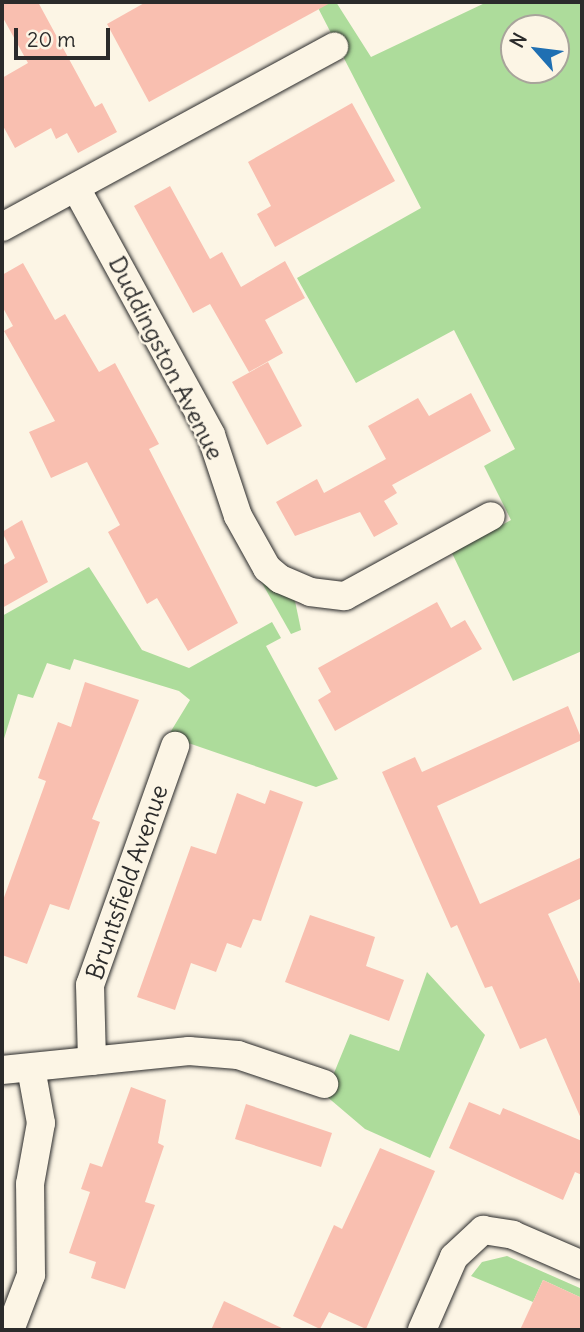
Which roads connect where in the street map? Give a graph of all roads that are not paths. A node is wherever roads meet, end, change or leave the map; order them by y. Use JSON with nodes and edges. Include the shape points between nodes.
{"nodes":[{"id":1,"x":334,"y":47,"type":"dead end"},
{"id":2,"x":76,"y":188,"type":"junction"},
{"id":3,"x":4,"y":220,"type":"edge"},
{"id":4,"x":491,"y":516,"type":"dead end"},
{"id":5,"x":175,"y":746,"type":"dead end"},
{"id":6,"x":93,"y":1061,"type":"junction"},
{"id":7,"x":31,"y":1068,"type":"junction"},
{"id":8,"x":2,"y":1070,"type":"edge"},
{"id":9,"x":324,"y":1084,"type":"dead end"},
{"id":10,"x":582,"y":1265,"type":"edge"},
{"id":11,"x":10,"y":1330,"type":"edge"},
{"id":12,"x":422,"y":1330,"type":"edge"}],
"edges":[{"from":1,"to":2,"type":"street"},
{"from":2,"to":3,"type":"street"},
{"from":2,"to":4,"type":"street","name":"Duddingston Avenue","via":[[211,435],[238,516],[267,568],[280,579],[310,592],[345,596]]},
{"from":5,"to":6,"type":"street","name":"Bruntsfield Avenue","via":[[90,985]]},
{"from":6,"to":7,"type":"street"},
{"from":6,"to":9,"type":"street","via":[[188,1051],[238,1055]]},
{"from":7,"to":8,"type":"street"},
{"from":7,"to":11,"type":"street","via":[[41,1123],[30,1184],[30,1275]]},
{"from":10,"to":12,"type":"street","via":[[513,1235],[483,1230],[454,1257]]}]}
